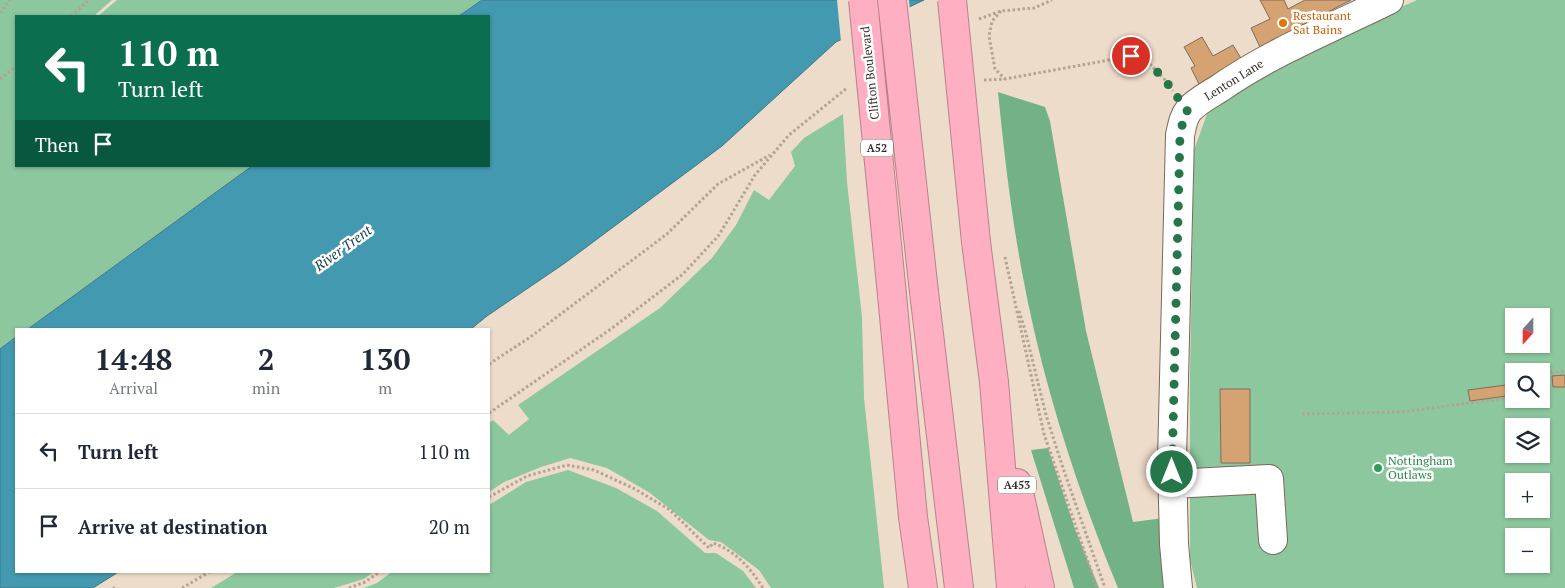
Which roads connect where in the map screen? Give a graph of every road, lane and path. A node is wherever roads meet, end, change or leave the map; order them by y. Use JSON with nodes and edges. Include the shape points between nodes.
{"nodes":[{"id":1,"x":10,"y":0,"type":"edge"},
{"id":2,"x":89,"y":0,"type":"edge"},
{"id":3,"x":863,"y":0,"type":"edge"},
{"id":4,"x":892,"y":0,"type":"edge"},
{"id":5,"x":952,"y":0,"type":"edge"},
{"id":6,"x":1052,"y":0,"type":"edge"},
{"id":7,"x":1389,"y":0,"type":"edge"},
{"id":8,"x":0,"y":13,"type":"edge"},
{"id":9,"x":72,"y":15,"type":"edge"},
{"id":10,"x":15,"y":67,"type":"edge"},
{"id":11,"x":0,"y":79,"type":"edge"},
{"id":12,"x":846,"y":88,"type":"dead end"},
{"id":13,"x":1188,"y":112,"type":"junction"},
{"id":14,"x":773,"y":154,"type":"junction"},
{"id":15,"x":1004,"y":251,"type":"dead end"},
{"id":16,"x":1013,"y":294,"type":"junction"},
{"id":17,"x":490,"y":363,"type":"edge"},
{"id":18,"x":1565,"y":371,"type":"edge"},
{"id":19,"x":1550,"y":374,"type":"edge"},
{"id":20,"x":994,"y":382,"type":"junction"},
{"id":21,"x":1505,"y":398,"type":"edge"},
{"id":22,"x":490,"y":412,"type":"edge"},
{"id":23,"x":1302,"y":414,"type":"dead end"},
{"id":24,"x":1172,"y":484,"type":"junction"},
{"id":25,"x":490,"y":496,"type":"edge"},
{"id":26,"x":913,"y":516,"type":"junction"},
{"id":27,"x":1273,"y":540,"type":"dead end"},
{"id":28,"x":208,"y":573,"type":"edge"},
{"id":29,"x":378,"y":573,"type":"edge"},
{"id":30,"x":182,"y":588,"type":"edge"},
{"id":31,"x":348,"y":588,"type":"edge"},
{"id":32,"x":763,"y":588,"type":"edge"},
{"id":33,"x":916,"y":588,"type":"edge"},
{"id":34,"x":922,"y":588,"type":"edge"},
{"id":35,"x":959,"y":588,"type":"edge"},
{"id":36,"x":1011,"y":588,"type":"edge"},
{"id":37,"x":1040,"y":588,"type":"edge"},
{"id":38,"x":1097,"y":588,"type":"edge"},
{"id":39,"x":1105,"y":588,"type":"edge"},
{"id":40,"x":1178,"y":588,"type":"edge"}],
"edges":[{"from":1,"to":8,"type":"path"},
{"from":2,"to":9,"type":"path"},
{"from":3,"to":26,"type":"highway","name":"Clifton Boulevard","number":"A52","bridge":true},
{"from":4,"to":35,"type":"highway","number":"A52","bridge":true},
{"from":5,"to":20,"type":"highway","bridge":true,"via":[[976,242]]},
{"from":6,"to":13,"type":"path","via":[[1034,8],[1002,10],[992,20],[989,36],[995,69],[1003,79],[1131,56],[1146,60]]},
{"from":7,"to":13,"type":"street","name":"Lenton Lane","via":[[1258,64]]},
{"from":10,"to":11,"type":"path"},
{"from":12,"to":14,"type":"path","via":[[789,135]]},
{"from":13,"to":24,"type":"street","via":[[1180,135]]},
{"from":14,"to":17,"type":"path","via":[[718,184],[667,234]]},
{"from":14,"to":22,"type":"path","via":[[755,175],[719,235],[683,274],[611,329]]},
{"from":15,"to":16,"type":"path"},
{"from":16,"to":38,"type":"path","via":[[1044,434]]},
{"from":16,"to":39,"type":"path","via":[[1046,415]]},
{"from":18,"to":19,"type":"path"},
{"from":20,"to":36,"type":"highway"},
{"from":20,"to":37,"type":"highway","number":"A453"},
{"from":21,"to":23,"type":"path","via":[[1402,412]]},
{"from":24,"to":27,"type":"street","via":[[1269,479]]},
{"from":24,"to":40,"type":"street"},
{"from":25,"to":32,"type":"path","via":[[528,476],[567,465],[594,470],[670,510],[709,548],[713,543],[735,554]]},
{"from":26,"to":33,"type":"highway"},
{"from":26,"to":34,"type":"highway","number":"A52"},
{"from":28,"to":30,"type":"path"},
{"from":29,"to":31,"type":"path"}]}
